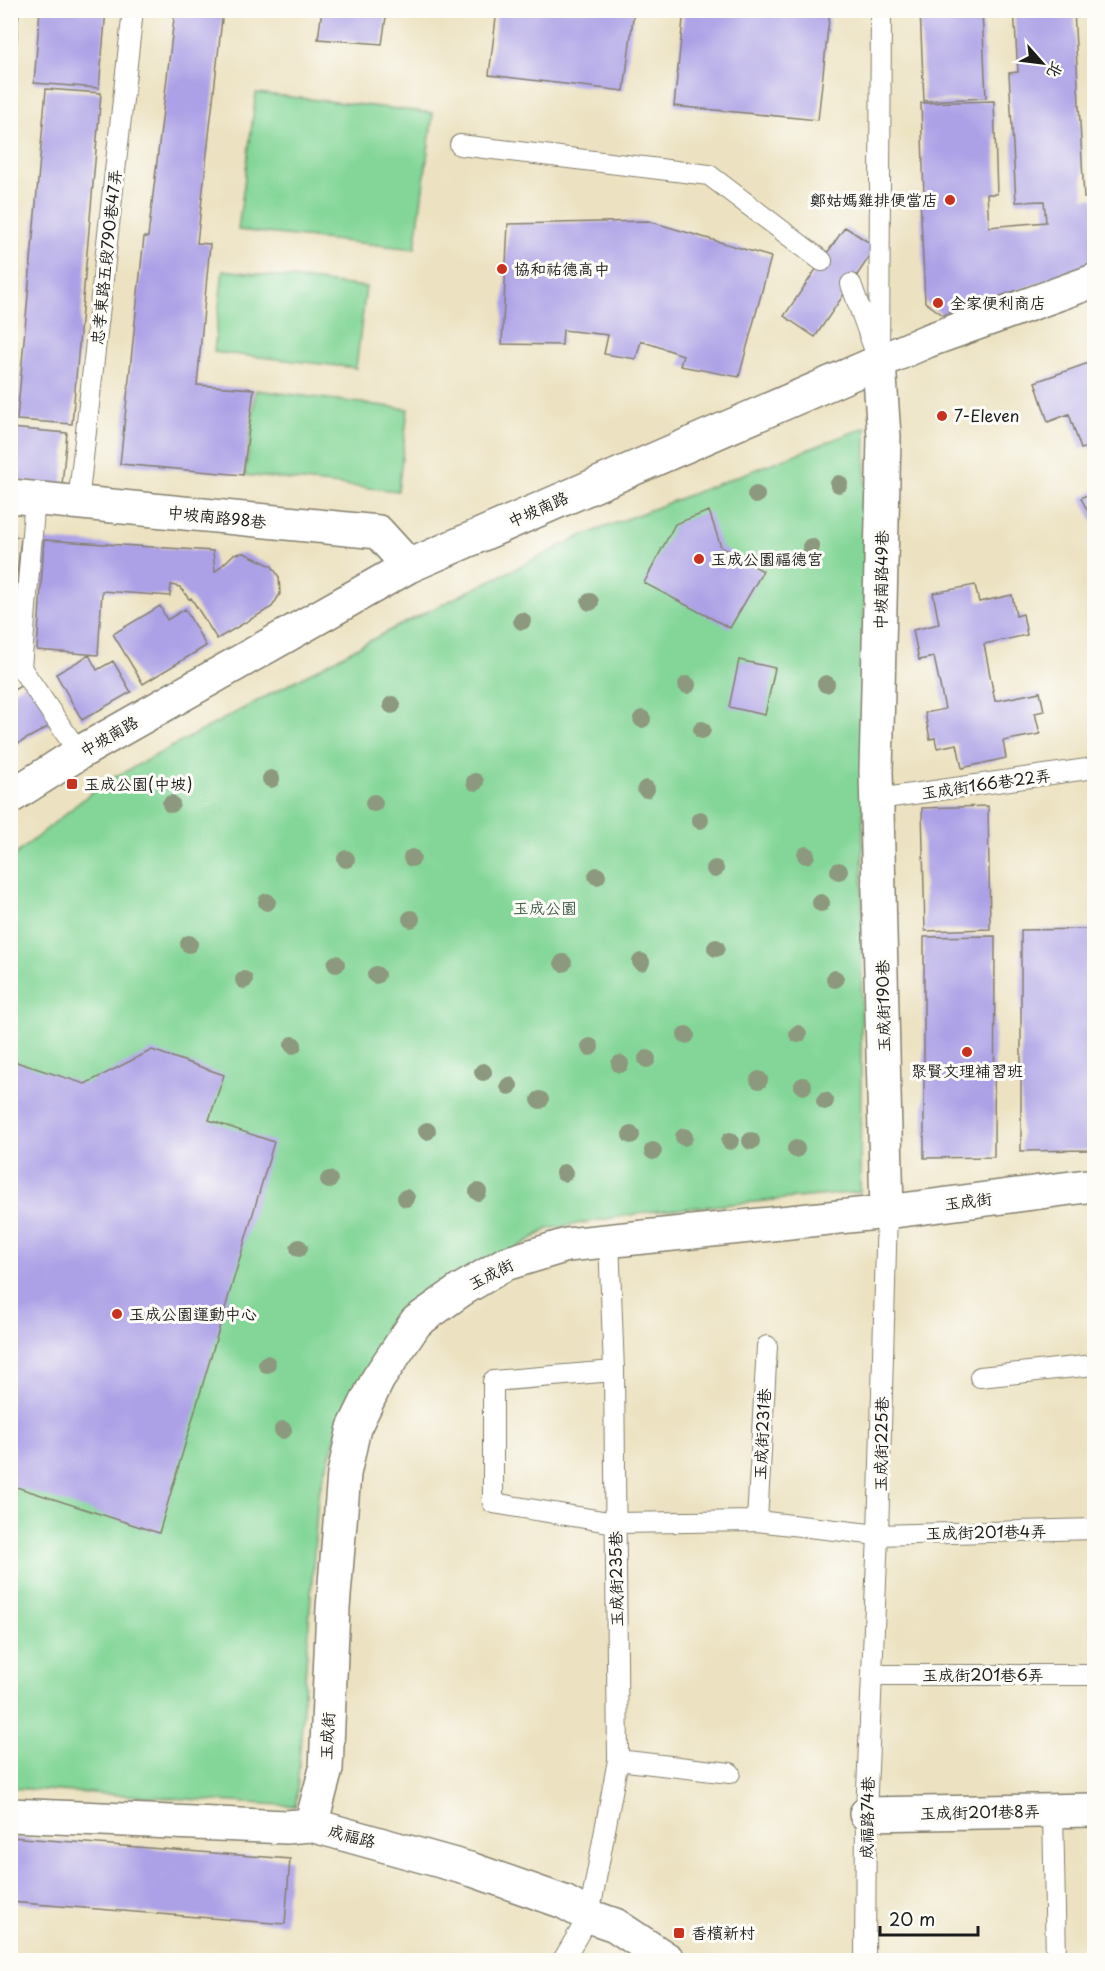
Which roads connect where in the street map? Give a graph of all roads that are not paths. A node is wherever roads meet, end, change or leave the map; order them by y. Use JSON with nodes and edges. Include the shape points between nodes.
{"nodes":[{"id":1,"x":133,"y":10,"type":"edge"},
{"id":2,"x":880,"y":10,"type":"edge"},
{"id":3,"x":460,"y":146,"type":"dead end"},
{"id":4,"x":822,"y":261,"type":"dead end"},
{"id":5,"x":1095,"y":281,"type":"edge"},
{"id":6,"x":851,"y":284,"type":"dead end"},
{"id":7,"x":879,"y":362,"type":"junction"},
{"id":8,"x":23,"y":497,"type":"edge"},
{"id":9,"x":78,"y":503,"type":"junction"},
{"id":10,"x":409,"y":567,"type":"junction"},
{"id":11,"x":79,"y":753,"type":"junction"},
{"id":12,"x":1095,"y":768,"type":"edge"},
{"id":13,"x":10,"y":797,"type":"edge"},
{"id":14,"x":878,"y":799,"type":"junction"},
{"id":15,"x":1095,"y":1185,"type":"edge"},
{"id":16,"x":887,"y":1212,"type":"junction"},
{"id":17,"x":609,"y":1240,"type":"junction"},
{"id":18,"x":767,"y":1346,"type":"dead end"},
{"id":19,"x":1095,"y":1365,"type":"edge"},
{"id":20,"x":614,"y":1371,"type":"junction"},
{"id":21,"x":980,"y":1377,"type":"dead end"},
{"id":22,"x":757,"y":1521,"type":"junction"},
{"id":23,"x":615,"y":1523,"type":"junction"},
{"id":24,"x":1095,"y":1529,"type":"edge"},
{"id":25,"x":878,"y":1535,"type":"junction"},
{"id":26,"x":872,"y":1675,"type":"junction"},
{"id":27,"x":1095,"y":1675,"type":"edge"},
{"id":28,"x":618,"y":1760,"type":"junction"},
{"id":29,"x":729,"y":1773,"type":"dead end"},
{"id":30,"x":1095,"y":1810,"type":"edge"},
{"id":31,"x":1053,"y":1811,"type":"junction"},
{"id":32,"x":866,"y":1814,"type":"junction"},
{"id":33,"x":10,"y":1815,"type":"edge"},
{"id":34,"x":311,"y":1825,"type":"junction"},
{"id":35,"x":589,"y":1916,"type":"junction"},
{"id":36,"x":562,"y":1960,"type":"edge"},
{"id":37,"x":668,"y":1960,"type":"edge"},
{"id":38,"x":865,"y":1960,"type":"edge"},
{"id":39,"x":1056,"y":1960,"type":"edge"}],
"edges":[{"from":1,"to":9,"type":"lane","name":"忠孝東路五段790巷47弄"},
{"from":2,"to":7,"type":"lane"},
{"from":3,"to":4,"type":"lane","via":[[709,175]]},
{"from":5,"to":7,"type":"street","name":"中坡南路"},
{"from":6,"to":7,"type":"lane"},
{"from":7,"to":10,"type":"street","name":"中坡南路"},
{"from":7,"to":14,"type":"street","name":"中坡南路49巷","via":[[884,437]]},
{"from":8,"to":9,"type":"street","name":"中坡南路98巷"},
{"from":8,"to":11,"type":"lane","via":[[21,668]]},
{"from":9,"to":10,"type":"street","name":"中坡南路98巷","via":[[378,532]]},
{"from":10,"to":11,"type":"street","name":"中坡南路"},
{"from":11,"to":13,"type":"street","name":"中坡南路"},
{"from":12,"to":14,"type":"lane","name":"玉成街166巷22弄"},
{"from":14,"to":16,"type":"street","name":"玉成街190巷"},
{"from":15,"to":16,"type":"street","name":"玉成街"},
{"from":16,"to":17,"type":"street","name":"玉成街"},
{"from":16,"to":25,"type":"lane","name":"玉成街225巷"},
{"from":17,"to":20,"type":"lane","name":"玉成街235巷"},
{"from":17,"to":34,"type":"street","name":"玉成街","via":[[567,1245],[505,1264],[461,1290],[416,1322],[378,1379],[354,1428],[344,1474],[326,1769]]},
{"from":18,"to":22,"type":"lane","name":"玉成街231巷"},
{"from":19,"to":21,"type":"lane"},
{"from":20,"to":23,"type":"lane","name":"玉成街235巷"},
{"from":20,"to":23,"type":"lane","name":"玉成街201巷4弄","via":[[493,1381],[493,1503]]},
{"from":22,"to":23,"type":"lane","name":"玉成街201巷4弄"},
{"from":22,"to":25,"type":"lane","name":"玉成街201巷4弄"},
{"from":23,"to":28,"type":"lane","name":"玉成街235巷"},
{"from":24,"to":25,"type":"lane","name":"玉成街201巷4弄"},
{"from":25,"to":26,"type":"lane","name":"玉成街225巷"},
{"from":26,"to":27,"type":"lane","name":"玉成街201巷6弄"},
{"from":26,"to":32,"type":"lane","name":"成福路74巷"},
{"from":28,"to":29,"type":"lane"},
{"from":28,"to":35,"type":"lane","name":"玉成街235巷"},
{"from":30,"to":31,"type":"street","name":"玉成街201巷8弄"},
{"from":31,"to":32,"type":"street","name":"玉成街201巷8弄"},
{"from":31,"to":39,"type":"lane"},
{"from":32,"to":38,"type":"lane","name":"成福路74巷"},
{"from":33,"to":34,"type":"street","name":"成福路"},
{"from":34,"to":35,"type":"street","name":"成福路","via":[[473,1870],[564,1902]]},
{"from":35,"to":36,"type":"lane"},
{"from":35,"to":37,"type":"street","name":"成福路","via":[[615,1924]]}]}
